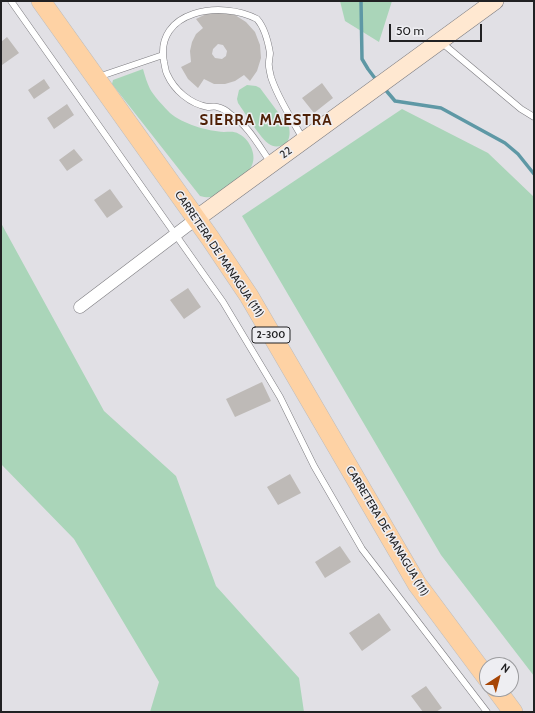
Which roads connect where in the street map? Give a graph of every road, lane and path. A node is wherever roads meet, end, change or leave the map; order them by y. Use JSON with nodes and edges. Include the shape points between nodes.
{"nodes":[{"id":1,"x":11,"y":1,"type":"edge"},
{"id":2,"x":41,"y":1,"type":"edge"},
{"id":3,"x":495,"y":1,"type":"edge"},
{"id":4,"x":236,"y":5,"type":"dead end"},
{"id":5,"x":192,"y":7,"type":"dead end"},
{"id":6,"x":440,"y":41,"type":"junction"},
{"id":7,"x":163,"y":55,"type":"junction"},
{"id":8,"x":96,"y":78,"type":"junction"},
{"id":9,"x":534,"y":117,"type":"edge"},
{"id":10,"x":304,"y":140,"type":"junction"},
{"id":11,"x":272,"y":164,"type":"junction"},
{"id":12,"x":196,"y":219,"type":"junction"},
{"id":13,"x":176,"y":234,"type":"junction"},
{"id":14,"x":80,"y":307,"type":"dead end"},
{"id":15,"x":479,"y":667,"type":"edge"},
{"id":16,"x":502,"y":697,"type":"edge"},
{"id":17,"x":488,"y":712,"type":"edge"},
{"id":18,"x":513,"y":712,"type":"edge"}],
"edges":[{"from":1,"to":13,"type":"lane"},
{"from":2,"to":8,"type":"main road","name":"CARRETERA DE MANAGUA (111)","number":"2-300"},
{"from":3,"to":6,"type":"main road","name":"22"},
{"from":4,"to":10,"type":"lane","via":[[248,11],[257,20],[266,36],[271,76]]},
{"from":5,"to":7,"type":"lane","via":[[176,19],[169,30],[164,42]]},
{"from":6,"to":9,"type":"lane"},
{"from":6,"to":10,"type":"main road","name":"22"},
{"from":7,"to":8,"type":"lane"},
{"from":7,"to":11,"type":"lane","via":[[167,73],[176,89],[190,101],[217,107],[230,114],[242,124]]},
{"from":8,"to":12,"type":"main road","name":"CARRETERA DE MANAGUA (111)","number":"2-300"},
{"from":10,"to":11,"type":"main road","name":"22"},
{"from":11,"to":12,"type":"main road","name":"22"},
{"from":12,"to":13,"type":"street","name":"22"},
{"from":12,"to":15,"type":"main road","name":"CARRETERA DE MANAGUA (111)","number":"2-300","via":[[249,296],[417,584]]},
{"from":13,"to":14,"type":"street","name":"22"},
{"from":13,"to":17,"type":"lane","via":[[223,302],[280,397],[314,466],[362,549]]},
{"from":16,"to":18,"type":"main road"}]}
